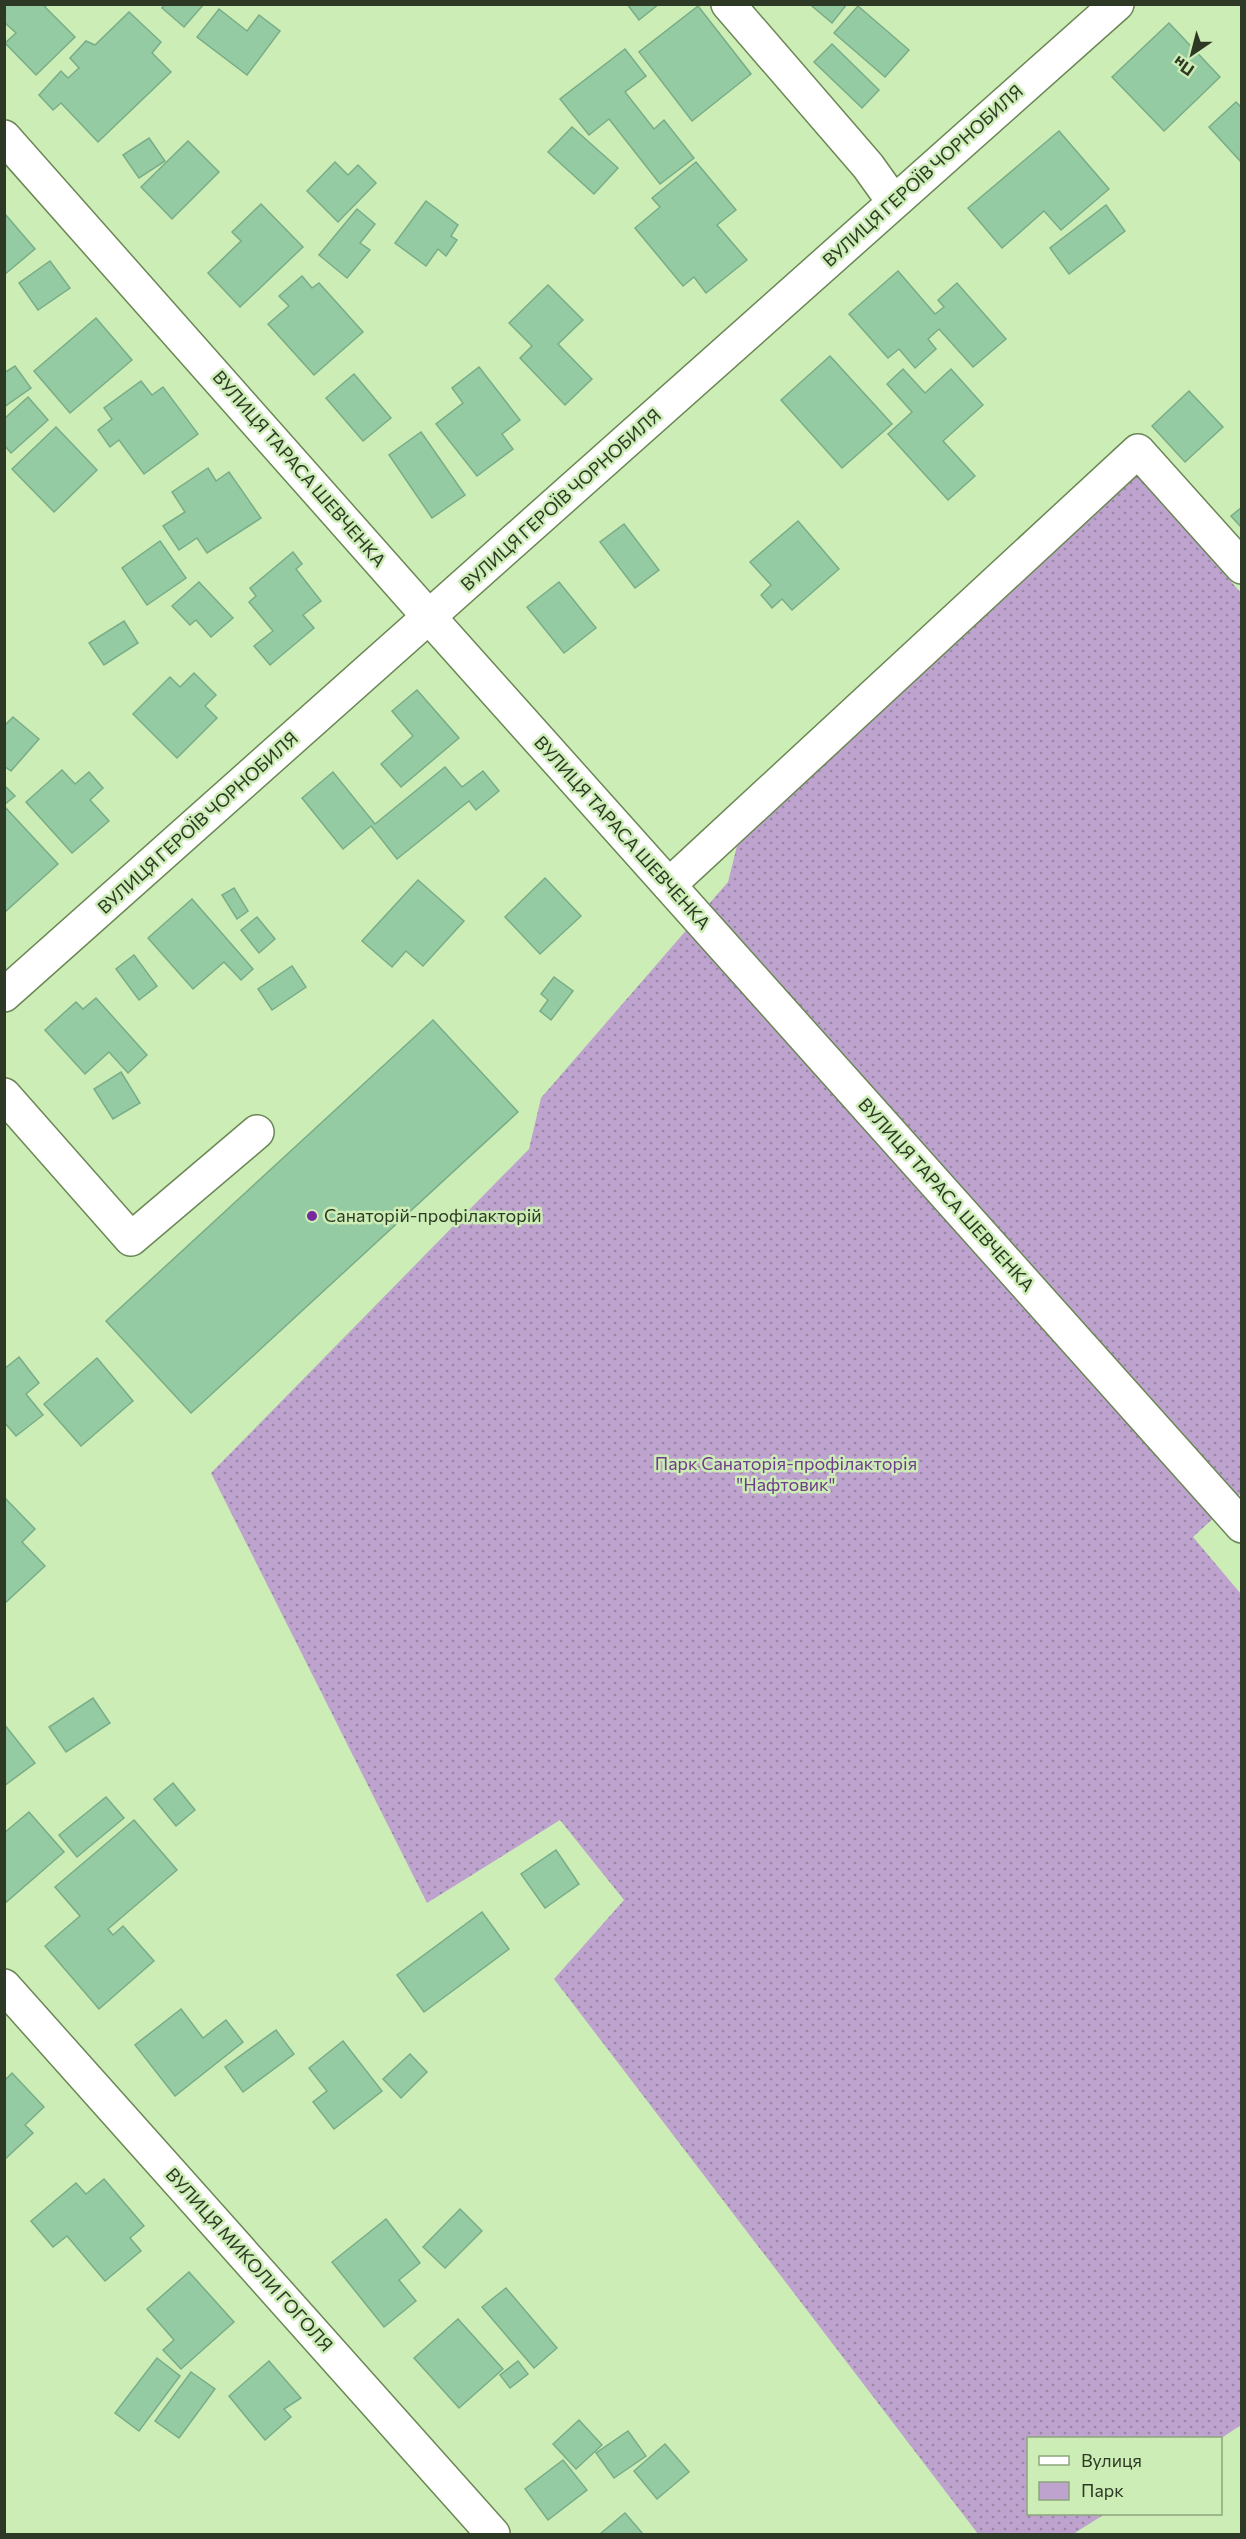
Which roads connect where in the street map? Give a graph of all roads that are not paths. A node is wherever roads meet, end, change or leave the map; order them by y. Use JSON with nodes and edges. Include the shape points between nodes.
{"nodes":[{"id":1,"x":728,"y":4,"type":"edge"},
{"id":2,"x":1117,"y":4,"type":"edge"},
{"id":3,"x":4,"y":137,"type":"edge"},
{"id":4,"x":893,"y":201,"type":"junction"},
{"id":5,"x":1242,"y":567,"type":"edge"},
{"id":6,"x":430,"y":618,"type":"junction"},
{"id":7,"x":669,"y":885,"type":"junction"},
{"id":8,"x":5,"y":994,"type":"edge"},
{"id":9,"x":4,"y":1095,"type":"edge"},
{"id":10,"x":257,"y":1132,"type":"dead end"},
{"id":11,"x":1239,"y":1518,"type":"edge"},
{"id":12,"x":4,"y":1986,"type":"edge"},
{"id":13,"x":493,"y":2535,"type":"edge"}],
"edges":[{"from":1,"to":4,"type":"street","via":[[868,166]]},
{"from":2,"to":4,"type":"street","name":"ВУЛИЦЯ ГЕРОЇВ ЧОРНОБИЛЯ"},
{"from":3,"to":6,"type":"street","name":"ВУЛИЦЯ ТАРАСА ШЕВЧЕНКА"},
{"from":4,"to":6,"type":"street","name":"ВУЛИЦЯ ГЕРОЇВ ЧОРНОБИЛЯ"},
{"from":5,"to":7,"type":"street","via":[[1138,451]]},
{"from":6,"to":7,"type":"street","name":"ВУЛИЦЯ ТАРАСА ШЕВЧЕНКА"},
{"from":6,"to":8,"type":"street","name":"ВУЛИЦЯ ГЕРОЇВ ЧОРНОБИЛЯ"},
{"from":7,"to":11,"type":"street","name":"ВУЛИЦЯ ТАРАСА ШЕВЧЕНКА"},
{"from":9,"to":10,"type":"street","via":[[131,1239]]},
{"from":12,"to":13,"type":"street","name":"ВУЛИЦЯ МИКОЛИ ГОГОЛЯ"}]}
